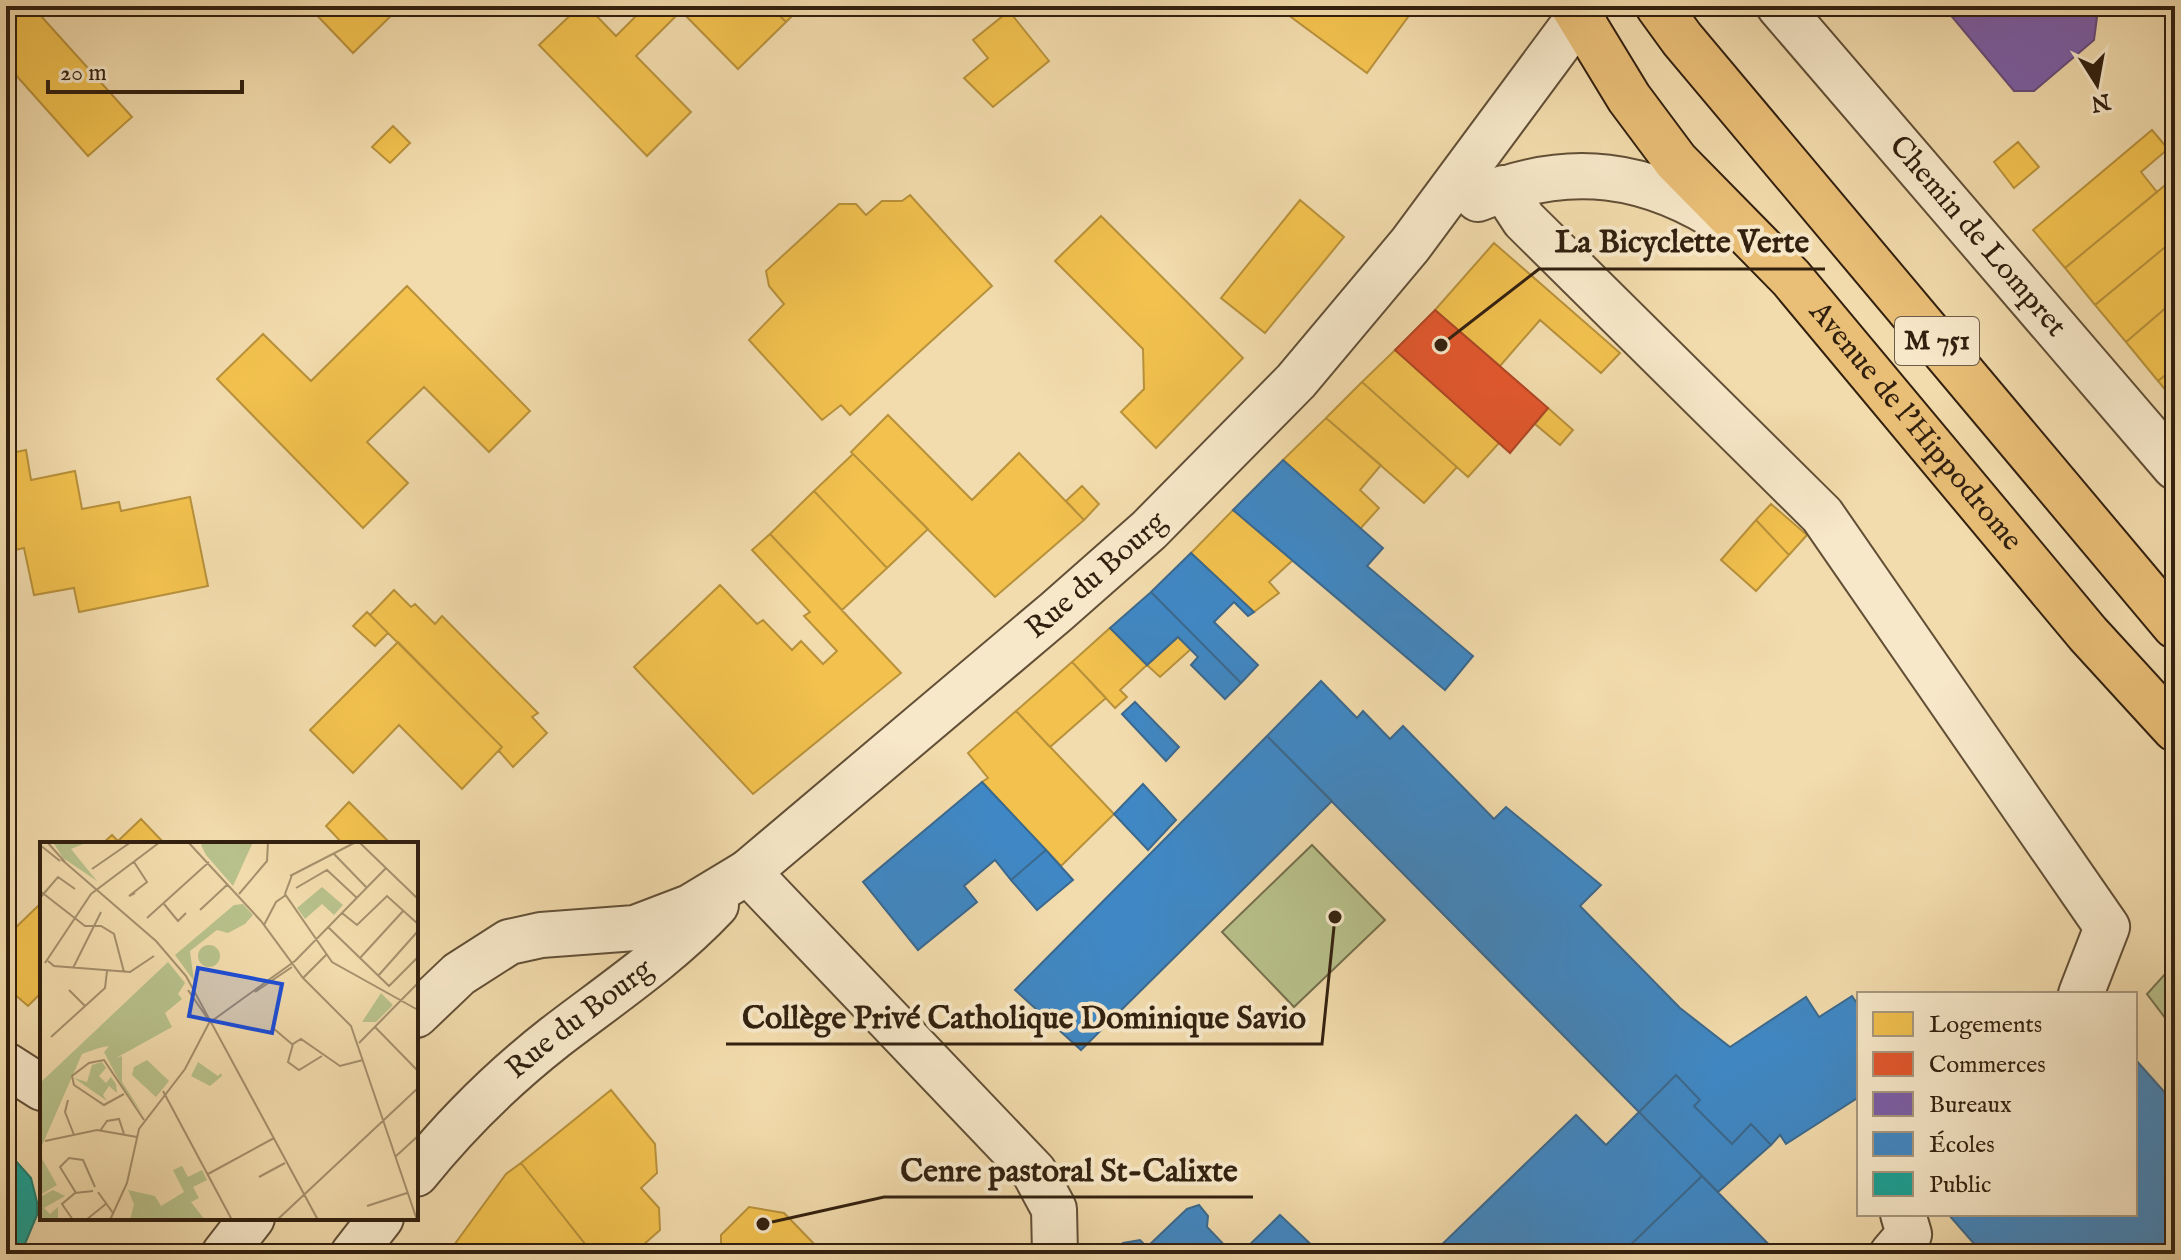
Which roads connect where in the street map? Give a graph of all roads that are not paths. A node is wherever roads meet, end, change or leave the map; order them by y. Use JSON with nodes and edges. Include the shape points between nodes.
{"nodes":[{"id":1,"x":1658,"y":6,"type":"edge"},
{"id":2,"x":1779,"y":6,"type":"edge"},
{"id":3,"x":1580,"y":10,"type":"edge"},
{"id":4,"x":1503,"y":188,"type":"junction"},
{"id":5,"x":1756,"y":243,"type":"junction"},
{"id":6,"x":1410,"y":245,"type":"junction"},
{"id":7,"x":2175,"y":467,"type":"edge"},
{"id":8,"x":2175,"y":626,"type":"edge"},
{"id":9,"x":2175,"y":729,"type":"edge"},
{"id":10,"x":748,"y":872,"type":"junction"},
{"id":11,"x":2082,"y":992,"type":"edge"},
{"id":12,"x":418,"y":1013,"type":"edge"},
{"id":13,"x":6,"y":1065,"type":"edge"},
{"id":14,"x":40,"y":1087,"type":"edge"},
{"id":15,"x":418,"y":1172,"type":"edge"},
{"id":16,"x":1904,"y":1216,"type":"edge"},
{"id":17,"x":379,"y":1220,"type":"edge"},
{"id":18,"x":353,"y":1254,"type":"edge"},
{"id":19,"x":1055,"y":1254,"type":"edge"},
{"id":20,"x":1892,"y":1254,"type":"edge"}],
"edges":[{"from":1,"to":8,"type":"main road","number":"M 751"},
{"from":2,"to":7,"type":"street","name":"Chemin de Lompret"},
{"from":3,"to":5,"type":"main road","name":"Avenue de l'Hippodrome","number":"M 751","via":[[1629,98],[1676,161]]},
{"from":3,"to":6,"type":"street","name":"Rue du Bourg"},
{"from":4,"to":5,"type":"street","name":"Rue du Bourg","via":[[1567,176],[1634,180],[1694,202]]},
{"from":4,"to":6,"type":"street","name":"Rue du Bourg","via":[[1442,219]]},
{"from":4,"to":11,"type":"street","via":[[1524,220],[1822,515],[2107,927]]},
{"from":5,"to":9,"type":"main road","name":"Avenue de l'Hippodrome","number":"M 751"},
{"from":6,"to":10,"type":"street","name":"Rue du Bourg","via":[[1296,381],[1149,530]]},
{"from":10,"to":12,"type":"street","name":"Rue du Bourg","via":[[690,907],[635,928],[509,942],[459,974]]},
{"from":10,"to":15,"type":"street","name":"Rue du Bourg","via":[[670,950],[490,1092]]},
{"from":10,"to":19,"type":"street","via":[[1034,1172],[1054,1209]]},
{"from":13,"to":14,"type":"street"},
{"from":16,"to":20,"type":"street","via":[[1909,1234]]},
{"from":17,"to":18,"type":"street"}]}
